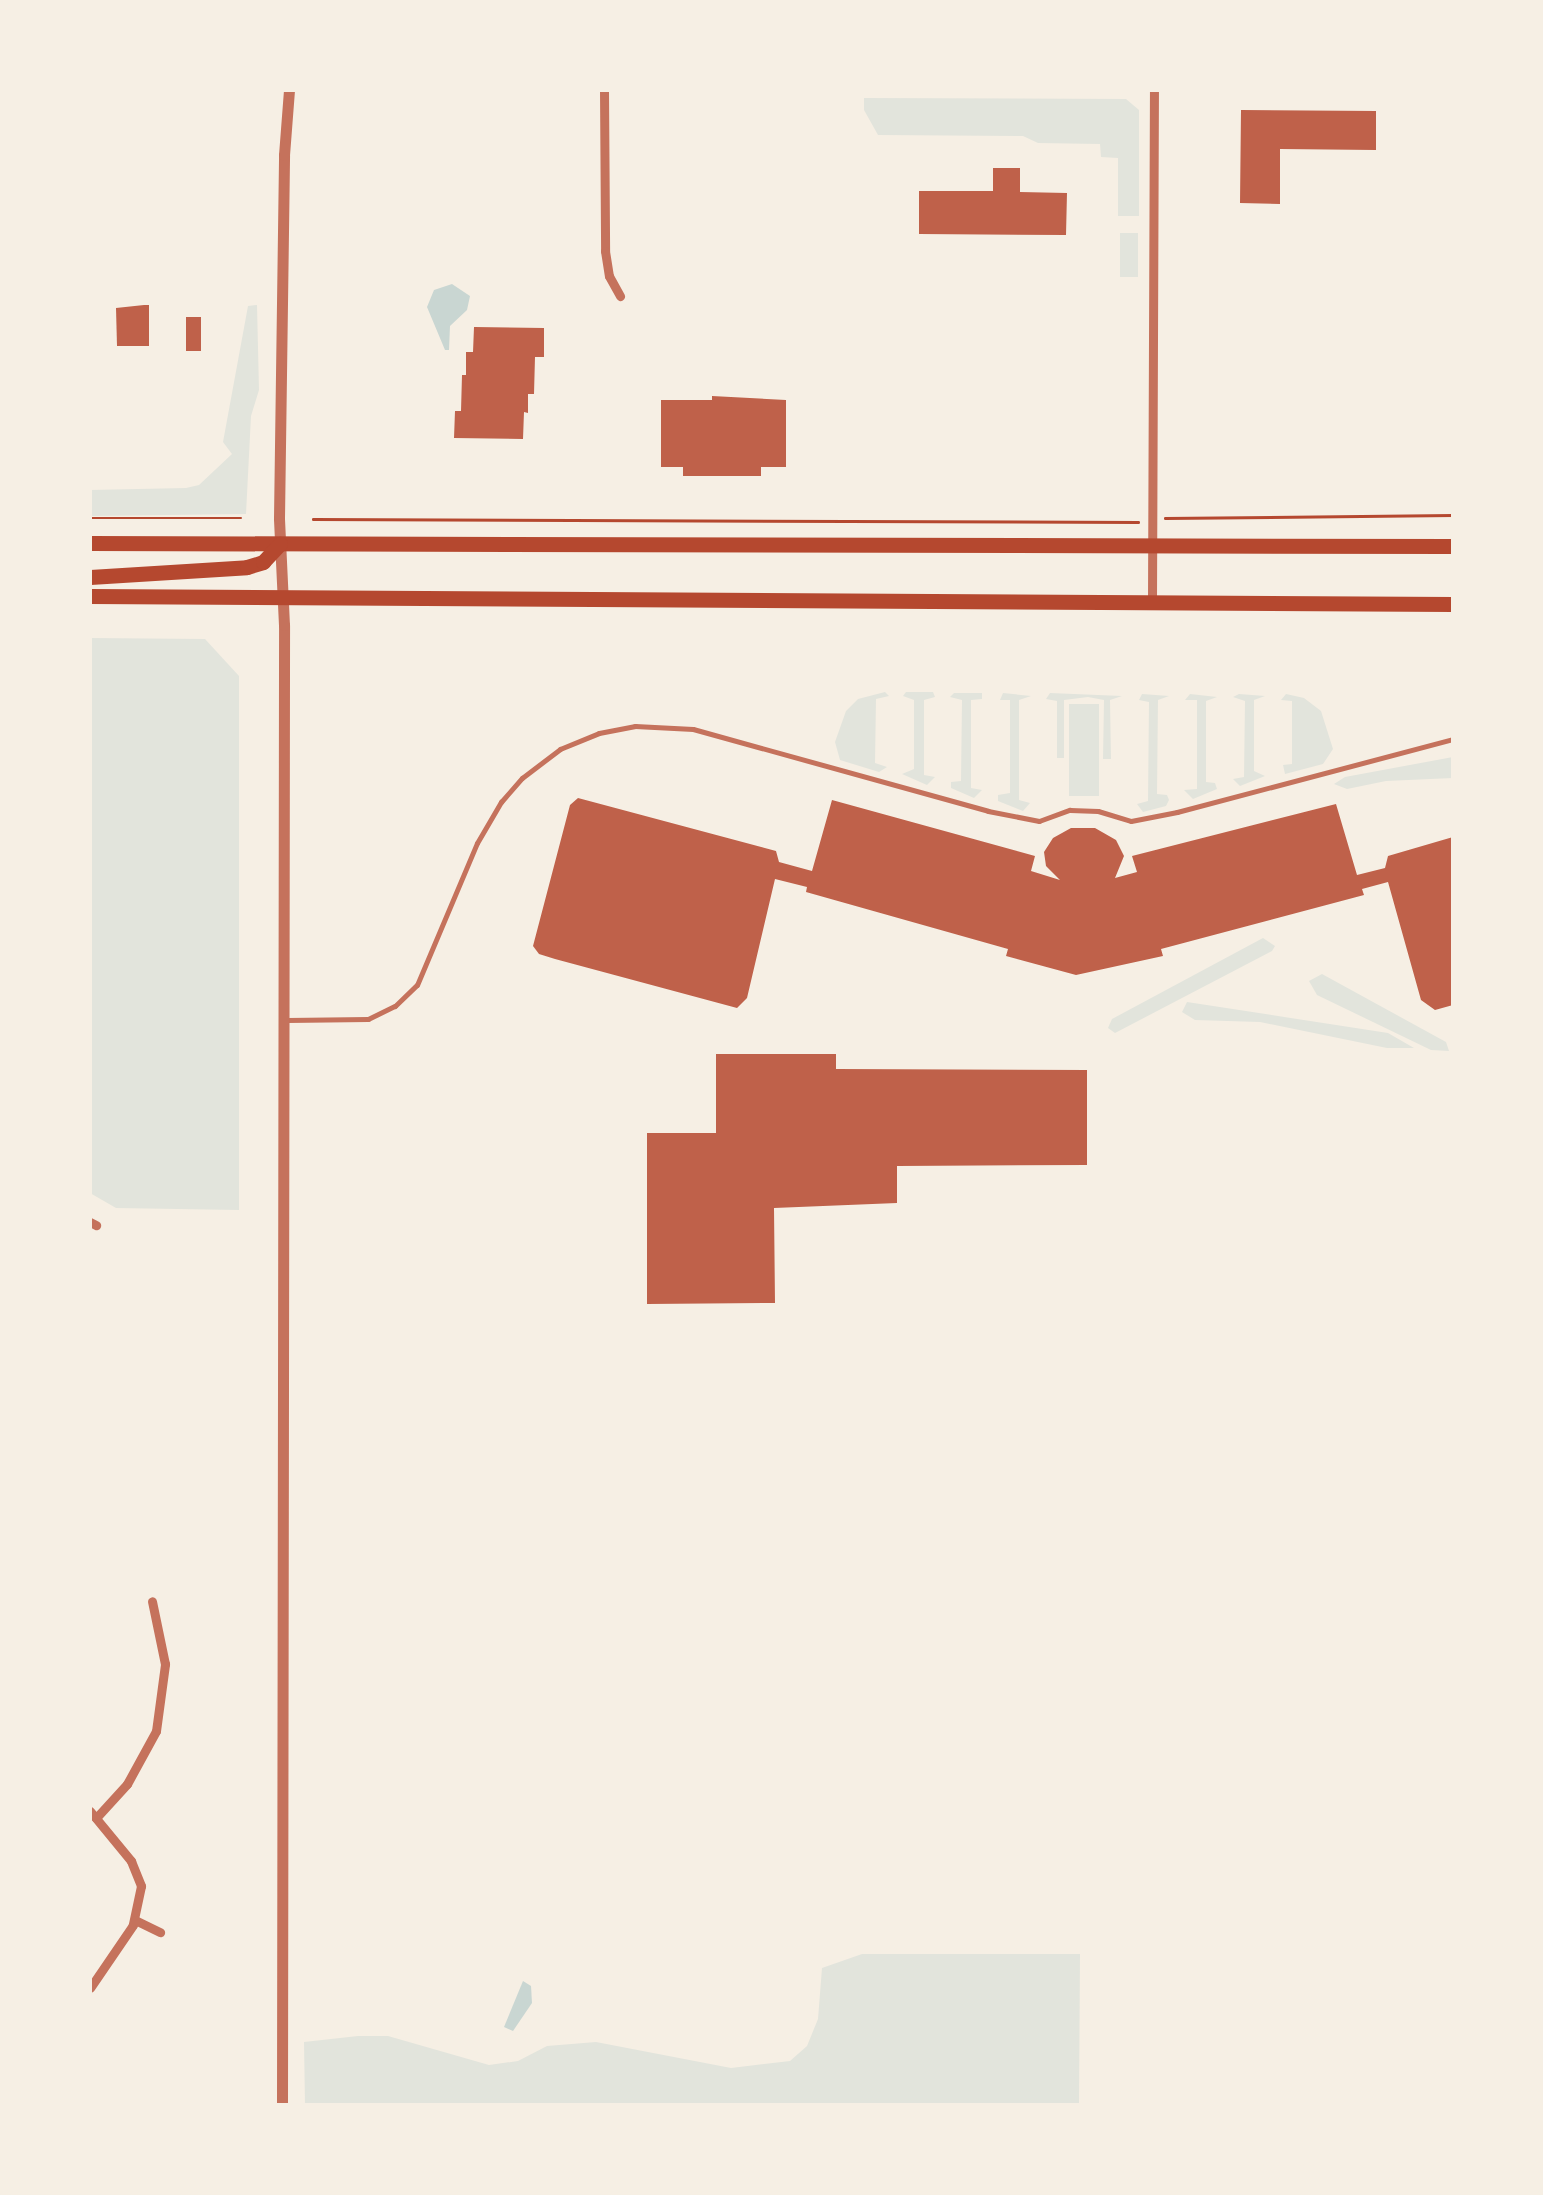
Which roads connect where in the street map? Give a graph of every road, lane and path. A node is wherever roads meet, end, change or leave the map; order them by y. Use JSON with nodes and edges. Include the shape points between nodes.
{"nodes":[{"id":1,"x":289,"y":90,"type":"edge"},
{"id":2,"x":604,"y":90,"type":"edge"},
{"id":3,"x":1154,"y":90,"type":"edge"},
{"id":4,"x":620,"y":296,"type":"dead end"},
{"id":5,"x":1453,"y":515,"type":"edge"},
{"id":6,"x":90,"y":518,"type":"edge"},
{"id":7,"x":241,"y":518,"type":"dead end"},
{"id":8,"x":313,"y":519,"type":"dead end"},
{"id":9,"x":1152,"y":522,"type":"junction"},
{"id":10,"x":1153,"y":542,"type":"junction"},
{"id":11,"x":90,"y":544,"type":"edge"},
{"id":12,"x":280,"y":544,"type":"junction"},
{"id":13,"x":1453,"y":546,"type":"edge"},
{"id":14,"x":90,"y":576,"type":"edge"},
{"id":15,"x":90,"y":596,"type":"edge"},
{"id":16,"x":284,"y":598,"type":"junction"},
{"id":17,"x":1152,"y":600,"type":"junction"},
{"id":18,"x":1453,"y":604,"type":"edge"},
{"id":19,"x":1453,"y":739,"type":"edge"},
{"id":20,"x":284,"y":1020,"type":"junction"},
{"id":21,"x":152,"y":1601,"type":"dead end"},
{"id":22,"x":93,"y":1814,"type":"edge"},
{"id":23,"x":135,"y":1920,"type":"junction"},
{"id":24,"x":160,"y":1932,"type":"dead end"},
{"id":25,"x":90,"y":1988,"type":"edge"},
{"id":26,"x":282,"y":2105,"type":"edge"}],
"edges":[{"from":1,"to":12,"type":"street"},
{"from":2,"to":4,"type":"street","via":[[604,251]]},
{"from":3,"to":9,"type":"street"},
{"from":5,"to":9,"type":"path","via":[[1173,514]]},
{"from":6,"to":7,"type":"path"},
{"from":8,"to":9,"type":"path"},
{"from":9,"to":10,"type":"street"},
{"from":10,"to":12,"type":"main road"},
{"from":10,"to":13,"type":"main road"},
{"from":10,"to":17,"type":"street"},
{"from":11,"to":12,"type":"main road"},
{"from":12,"to":14,"type":"main road","via":[[263,562],[247,566]]},
{"from":12,"to":16,"type":"street"},
{"from":15,"to":16,"type":"main road"},
{"from":16,"to":17,"type":"main road"},
{"from":16,"to":20,"type":"street"},
{"from":17,"to":18,"type":"main road"},
{"from":19,"to":20,"type":"lane","via":[[1177,812],[1130,821],[1070,810],[1038,821],[693,729],[635,726],[599,733],[560,748],[500,802],[417,985],[395,1006],[368,1019]]},
{"from":20,"to":26,"type":"street"},
{"from":21,"to":22,"type":"street","via":[[165,1664],[156,1731],[126,1784]]},
{"from":22,"to":23,"type":"street","via":[[136,1870],[141,1903]]},
{"from":23,"to":24,"type":"street"},
{"from":23,"to":25,"type":"street"}]}
